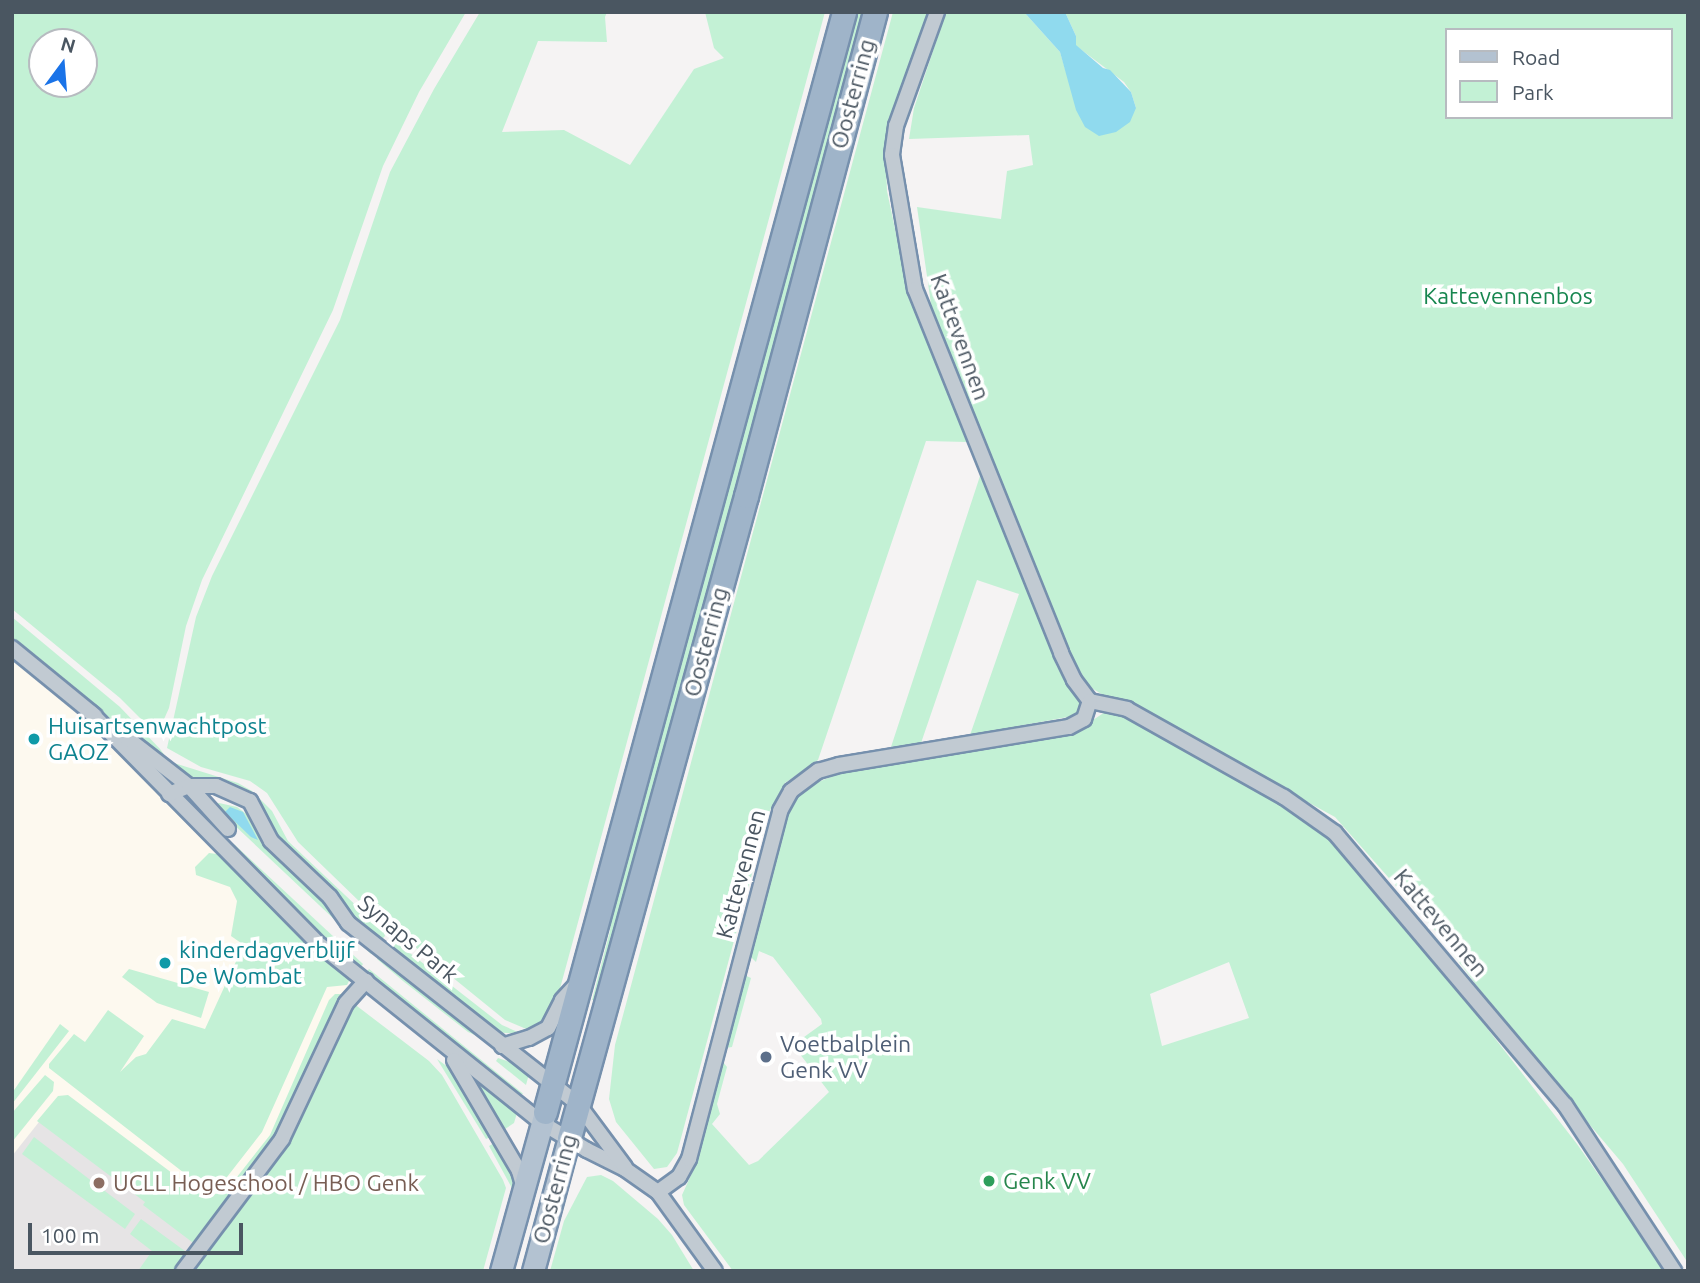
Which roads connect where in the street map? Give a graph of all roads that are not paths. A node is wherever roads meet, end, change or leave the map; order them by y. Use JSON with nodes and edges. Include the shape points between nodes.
{"nodes":[{"id":1,"x":844,"y":12,"type":"edge"},
{"id":2,"x":875,"y":12,"type":"edge"},
{"id":3,"x":937,"y":12,"type":"edge"},
{"id":4,"x":12,"y":648,"type":"edge"},
{"id":5,"x":1090,"y":701,"type":"junction"},
{"id":6,"x":90,"y":712,"type":"junction"},
{"id":7,"x":189,"y":786,"type":"junction"},
{"id":8,"x":169,"y":794,"type":"junction"},
{"id":9,"x":203,"y":801,"type":"junction"},
{"id":10,"x":254,"y":809,"type":"junction"},
{"id":11,"x":188,"y":811,"type":"junction"},
{"id":12,"x":228,"y":828,"type":"dead end"},
{"id":13,"x":366,"y":981,"type":"junction"},
{"id":14,"x":579,"y":983,"type":"junction"},
{"id":15,"x":502,"y":1045,"type":"junction"},
{"id":16,"x":445,"y":1047,"type":"junction"},
{"id":17,"x":552,"y":1084,"type":"junction"},
{"id":18,"x":578,"y":1104,"type":"junction"},
{"id":19,"x":544,"y":1117,"type":"junction"},
{"id":20,"x":569,"y":1138,"type":"junction"},
{"id":21,"x":625,"y":1169,"type":"junction"},
{"id":22,"x":524,"y":1186,"type":"junction"},
{"id":23,"x":658,"y":1192,"type":"junction"},
{"id":24,"x":183,"y":1271,"type":"edge"},
{"id":25,"x":501,"y":1271,"type":"edge"},
{"id":26,"x":533,"y":1271,"type":"edge"},
{"id":27,"x":715,"y":1271,"type":"edge"},
{"id":28,"x":1674,"y":1271,"type":"edge"}],
"edges":[{"from":1,"to":14,"type":"highway","name":"Oosterring"},
{"from":2,"to":18,"type":"highway","name":"Oosterring"},
{"from":3,"to":5,"type":"street","name":"Kattevennen","via":[[896,126],[892,155],[915,289],[1060,653]]},
{"from":4,"to":6,"type":"street"},
{"from":5,"to":23,"type":"street","name":"Kattevennen","via":[[1084,719],[1069,727],[839,765],[818,771],[791,791],[780,811],[689,1160],[679,1177]]},
{"from":5,"to":28,"type":"street","name":"Kattevennen","via":[[1119,705],[1137,714],[1284,797],[1335,833],[1565,1105]]},
{"from":6,"to":7,"type":"street"},
{"from":6,"to":8,"type":"street"},
{"from":7,"to":8,"type":"street","name":"Synaps Park"},
{"from":7,"to":9,"type":"street"},
{"from":7,"to":10,"type":"street","name":"Synaps Park","via":[[216,786],[242,796]]},
{"from":8,"to":11,"type":"street"},
{"from":9,"to":10,"type":"street","via":[[230,799]]},
{"from":9,"to":11,"type":"street"},
{"from":9,"to":12,"type":"street"},
{"from":10,"to":15,"type":"street","name":"Synaps Park","via":[[271,841],[330,897],[348,923]]},
{"from":11,"to":13,"type":"street","via":[[320,945]]},
{"from":13,"to":16,"type":"street"},
{"from":13,"to":24,"type":"street","via":[[346,1003],[282,1139]]},
{"from":14,"to":15,"type":"street","name":"Oosterring","via":[[562,1000],[548,1028]]},
{"from":14,"to":17,"type":"highway","name":"Oosterring"},
{"from":15,"to":17,"type":"street","name":"Synaps Park"},
{"from":16,"to":19,"type":"street"},
{"from":16,"to":22,"type":"street"},
{"from":17,"to":18,"type":"street","name":"Synaps Park"},
{"from":17,"to":19,"type":"highway","name":"Oosterring"},
{"from":18,"to":20,"type":"highway","name":"Oosterring"},
{"from":18,"to":21,"type":"street"},
{"from":19,"to":20,"type":"street"},
{"from":19,"to":22,"type":"main road","name":"Oosterring"},
{"from":20,"to":21,"type":"street"},
{"from":20,"to":26,"type":"main road","name":"Oosterring"},
{"from":21,"to":23,"type":"street"},
{"from":22,"to":25,"type":"main road","name":"Oosterring"},
{"from":23,"to":27,"type":"street"}]}
